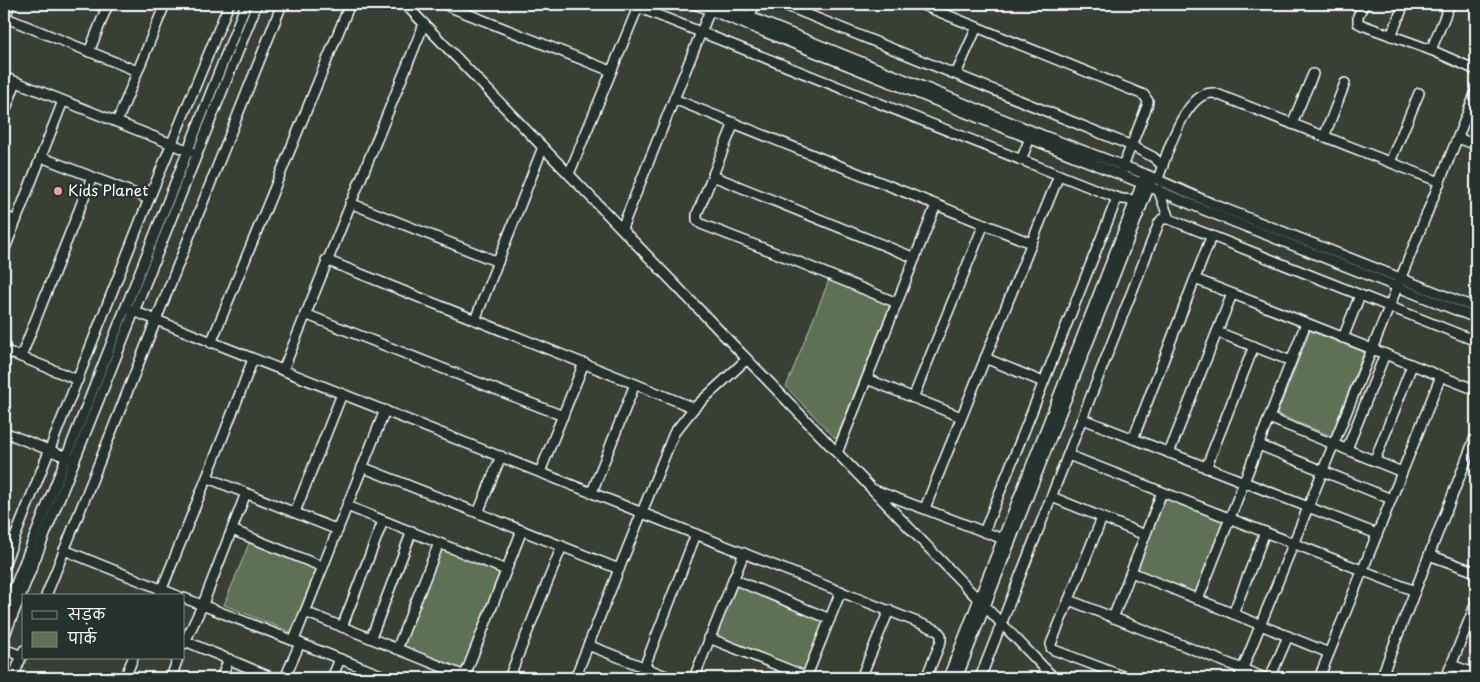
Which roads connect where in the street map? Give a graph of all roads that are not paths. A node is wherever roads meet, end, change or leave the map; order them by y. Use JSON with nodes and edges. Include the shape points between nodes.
{"nodes":[{"id":1,"x":10,"y":4,"type":"edge"},
{"id":2,"x":96,"y":4,"type":"edge"},
{"id":3,"x":165,"y":4,"type":"edge"},
{"id":4,"x":229,"y":4,"type":"edge"},
{"id":5,"x":246,"y":4,"type":"edge"},
{"id":6,"x":257,"y":4,"type":"edge"},
{"id":7,"x":282,"y":4,"type":"edge"},
{"id":8,"x":350,"y":4,"type":"edge"},
{"id":9,"x":404,"y":4,"type":"edge"},
{"id":10,"x":447,"y":4,"type":"edge"},
{"id":11,"x":696,"y":4,"type":"edge"},
{"id":12,"x":718,"y":4,"type":"edge"},
{"id":13,"x":755,"y":4,"type":"edge"},
{"id":14,"x":782,"y":4,"type":"edge"},
{"id":15,"x":920,"y":4,"type":"edge"},
{"id":16,"x":1364,"y":4,"type":"edge"},
{"id":17,"x":1404,"y":4,"type":"edge"},
{"id":18,"x":1450,"y":4,"type":"edge"},
{"id":19,"x":634,"y":5,"type":"edge"},
{"id":20,"x":107,"y":6,"type":"edge"},
{"id":21,"x":710,"y":10,"type":"junction"},
{"id":22,"x":4,"y":17,"type":"edge"},
{"id":23,"x":748,"y":20,"type":"junction"},
{"id":24,"x":424,"y":24,"type":"junction"},
{"id":25,"x":976,"y":27,"type":"junction"},
{"id":26,"x":701,"y":33,"type":"junction"},
{"id":27,"x":1391,"y":36,"type":"junction"},
{"id":28,"x":1431,"y":50,"type":"junction"},
{"id":29,"x":89,"y":52,"type":"junction"},
{"id":30,"x":1476,"y":70,"type":"edge"},
{"id":31,"x":137,"y":71,"type":"junction"},
{"id":32,"x":611,"y":71,"type":"junction"},
{"id":33,"x":956,"y":74,"type":"junction"},
{"id":34,"x":1313,"y":74,"type":"dead end"},
{"id":35,"x":4,"y":77,"type":"edge"},
{"id":36,"x":16,"y":82,"type":"junction"},
{"id":37,"x":1345,"y":83,"type":"dead end"},
{"id":38,"x":1419,"y":92,"type":"dead end"},
{"id":39,"x":1476,"y":92,"type":"edge"},
{"id":40,"x":674,"y":99,"type":"junction"},
{"id":41,"x":63,"y":101,"type":"junction"},
{"id":42,"x":4,"y":114,"type":"edge"},
{"id":43,"x":117,"y":122,"type":"junction"},
{"id":44,"x":734,"y":123,"type":"junction"},
{"id":45,"x":1292,"y":124,"type":"junction"},
{"id":46,"x":1324,"y":136,"type":"junction"},
{"id":47,"x":1030,"y":138,"type":"junction"},
{"id":48,"x":1458,"y":138,"type":"junction"},
{"id":49,"x":172,"y":144,"type":"junction"},
{"id":50,"x":1476,"y":145,"type":"edge"},
{"id":51,"x":1132,"y":146,"type":"junction"},
{"id":52,"x":543,"y":147,"type":"junction"},
{"id":53,"x":192,"y":152,"type":"junction"},
{"id":54,"x":41,"y":157,"type":"junction"},
{"id":55,"x":1021,"y":160,"type":"junction"},
{"id":56,"x":1390,"y":162,"type":"junction"},
{"id":57,"x":1163,"y":166,"type":"junction"},
{"id":58,"x":1122,"y":170,"type":"junction"},
{"id":59,"x":569,"y":174,"type":"junction"},
{"id":60,"x":1059,"y":175,"type":"junction"},
{"id":61,"x":713,"y":176,"type":"junction"},
{"id":62,"x":92,"y":177,"type":"junction"},
{"id":63,"x":1151,"y":181,"type":"junction"},
{"id":64,"x":1440,"y":182,"type":"junction"},
{"id":65,"x":1117,"y":198,"type":"junction"},
{"id":66,"x":149,"y":200,"type":"junction"},
{"id":67,"x":1135,"y":200,"type":"junction"},
{"id":68,"x":350,"y":203,"type":"junction"},
{"id":69,"x":936,"y":205,"type":"junction"},
{"id":70,"x":4,"y":216,"type":"edge"},
{"id":71,"x":1169,"y":219,"type":"junction"},
{"id":72,"x":16,"y":221,"type":"junction"},
{"id":73,"x":984,"y":224,"type":"junction"},
{"id":74,"x":622,"y":228,"type":"junction"},
{"id":75,"x":1211,"y":237,"type":"junction"},
{"id":76,"x":1031,"y":243,"type":"junction"},
{"id":77,"x":4,"y":251,"type":"edge"},
{"id":78,"x":915,"y":258,"type":"junction"},
{"id":79,"x":326,"y":260,"type":"junction"},
{"id":80,"x":498,"y":262,"type":"junction"},
{"id":81,"x":1195,"y":279,"type":"junction"},
{"id":82,"x":1400,"y":283,"type":"junction"},
{"id":83,"x":1232,"y":294,"type":"junction"},
{"id":84,"x":1360,"y":296,"type":"junction"},
{"id":85,"x":897,"y":303,"type":"junction"},
{"id":86,"x":1390,"y":307,"type":"junction"},
{"id":87,"x":1476,"y":308,"type":"edge"},
{"id":88,"x":130,"y":309,"type":"junction"},
{"id":89,"x":305,"y":314,"type":"junction"},
{"id":90,"x":1476,"y":318,"type":"edge"},
{"id":91,"x":155,"y":319,"type":"junction"},
{"id":92,"x":476,"y":320,"type":"junction"},
{"id":93,"x":1306,"y":323,"type":"junction"},
{"id":94,"x":1217,"y":332,"type":"junction"},
{"id":95,"x":1343,"y":338,"type":"junction"},
{"id":96,"x":1476,"y":341,"type":"edge"},
{"id":97,"x":212,"y":343,"type":"junction"},
{"id":98,"x":1254,"y":346,"type":"junction"},
{"id":99,"x":1372,"y":349,"type":"junction"},
{"id":100,"x":4,"y":350,"type":"edge"},
{"id":101,"x":1385,"y":354,"type":"junction"},
{"id":102,"x":21,"y":357,"type":"junction"},
{"id":103,"x":985,"y":358,"type":"junction"},
{"id":104,"x":253,"y":359,"type":"junction"},
{"id":105,"x":747,"y":359,"type":"junction"},
{"id":106,"x":1291,"y":361,"type":"junction"},
{"id":107,"x":584,"y":363,"type":"junction"},
{"id":108,"x":1412,"y":365,"type":"junction"},
{"id":109,"x":283,"y":370,"type":"junction"},
{"id":110,"x":1442,"y":376,"type":"junction"},
{"id":111,"x":867,"y":379,"type":"junction"},
{"id":112,"x":78,"y":380,"type":"junction"},
{"id":113,"x":1043,"y":382,"type":"junction"},
{"id":114,"x":635,"y":384,"type":"junction"},
{"id":115,"x":1476,"y":390,"type":"edge"},
{"id":116,"x":342,"y":394,"type":"junction"},
{"id":117,"x":913,"y":398,"type":"junction"},
{"id":118,"x":694,"y":408,"type":"junction"},
{"id":119,"x":384,"y":410,"type":"junction"},
{"id":120,"x":562,"y":416,"type":"junction"},
{"id":121,"x":961,"y":417,"type":"junction"},
{"id":122,"x":1269,"y":418,"type":"junction"},
{"id":123,"x":1082,"y":419,"type":"junction"},
{"id":124,"x":4,"y":432,"type":"edge"},
{"id":125,"x":1476,"y":434,"type":"edge"},
{"id":126,"x":1133,"y":439,"type":"junction"},
{"id":127,"x":1334,"y":444,"type":"junction"},
{"id":128,"x":1258,"y":445,"type":"junction"},
{"id":129,"x":1347,"y":449,"type":"junction"},
{"id":130,"x":50,"y":450,"type":"junction"},
{"id":131,"x":1169,"y":453,"type":"junction"},
{"id":132,"x":837,"y":454,"type":"junction"},
{"id":133,"x":1068,"y":455,"type":"junction"},
{"id":134,"x":501,"y":456,"type":"junction"},
{"id":135,"x":70,"y":458,"type":"junction"},
{"id":136,"x":1375,"y":460,"type":"junction"},
{"id":137,"x":362,"y":467,"type":"junction"},
{"id":138,"x":1206,"y":468,"type":"junction"},
{"id":139,"x":1323,"y":471,"type":"junction"},
{"id":140,"x":540,"y":472,"type":"junction"},
{"id":141,"x":1402,"y":472,"type":"junction"},
{"id":142,"x":208,"y":478,"type":"junction"},
{"id":143,"x":1244,"y":482,"type":"junction"},
{"id":144,"x":870,"y":488,"type":"junction"},
{"id":145,"x":592,"y":492,"type":"junction"},
{"id":146,"x":1162,"y":492,"type":"junction"},
{"id":147,"x":246,"y":493,"type":"junction"},
{"id":148,"x":1052,"y":497,"type":"junction"},
{"id":149,"x":1391,"y":499,"type":"junction"},
{"id":150,"x":347,"y":506,"type":"junction"},
{"id":151,"x":1308,"y":507,"type":"junction"},
{"id":152,"x":925,"y":508,"type":"junction"},
{"id":153,"x":295,"y":512,"type":"junction"},
{"id":154,"x":641,"y":512,"type":"junction"},
{"id":155,"x":478,"y":513,"type":"junction"},
{"id":156,"x":1102,"y":518,"type":"junction"},
{"id":157,"x":1230,"y":518,"type":"junction"},
{"id":158,"x":383,"y":520,"type":"junction"},
{"id":159,"x":232,"y":530,"type":"junction"},
{"id":160,"x":338,"y":530,"type":"junction"},
{"id":161,"x":522,"y":530,"type":"junction"},
{"id":162,"x":412,"y":531,"type":"junction"},
{"id":163,"x":984,"y":532,"type":"junction"},
{"id":164,"x":1265,"y":532,"type":"junction"},
{"id":165,"x":696,"y":534,"type":"junction"},
{"id":166,"x":1377,"y":534,"type":"junction"},
{"id":167,"x":1145,"y":535,"type":"junction"},
{"id":168,"x":1003,"y":540,"type":"junction"},
{"id":169,"x":439,"y":543,"type":"junction"},
{"id":170,"x":1293,"y":543,"type":"junction"},
{"id":171,"x":562,"y":546,"type":"junction"},
{"id":172,"x":64,"y":550,"type":"junction"},
{"id":173,"x":744,"y":553,"type":"junction"},
{"id":174,"x":1002,"y":553,"type":"junction"},
{"id":175,"x":1429,"y":554,"type":"junction"},
{"id":176,"x":4,"y":565,"type":"edge"},
{"id":177,"x":323,"y":567,"type":"junction"},
{"id":178,"x":619,"y":569,"type":"junction"},
{"id":179,"x":506,"y":570,"type":"junction"},
{"id":180,"x":1362,"y":570,"type":"junction"},
{"id":181,"x":1131,"y":572,"type":"junction"},
{"id":182,"x":1476,"y":572,"type":"edge"},
{"id":183,"x":733,"y":579,"type":"junction"},
{"id":184,"x":841,"y":591,"type":"junction"},
{"id":185,"x":1415,"y":591,"type":"junction"},
{"id":186,"x":160,"y":593,"type":"edge"},
{"id":187,"x":47,"y":594,"type":"edge"},
{"id":188,"x":185,"y":598,"type":"edge"},
{"id":189,"x":1070,"y":600,"type":"junction"},
{"id":190,"x":1198,"y":600,"type":"junction"},
{"id":191,"x":1476,"y":603,"type":"edge"},
{"id":192,"x":203,"y":604,"type":"junction"},
{"id":193,"x":982,"y":604,"type":"junction"},
{"id":194,"x":889,"y":610,"type":"junction"},
{"id":195,"x":305,"y":612,"type":"junction"},
{"id":196,"x":4,"y":614,"type":"edge"},
{"id":197,"x":1233,"y":614,"type":"junction"},
{"id":198,"x":1113,"y":618,"type":"junction"},
{"id":199,"x":830,"y":619,"type":"junction"},
{"id":200,"x":1001,"y":623,"type":"junction"},
{"id":201,"x":1261,"y":625,"type":"junction"},
{"id":202,"x":342,"y":627,"type":"junction"},
{"id":203,"x":1288,"y":636,"type":"junction"},
{"id":204,"x":4,"y":637,"type":"edge"},
{"id":205,"x":371,"y":638,"type":"junction"},
{"id":206,"x":710,"y":638,"type":"junction"},
{"id":207,"x":185,"y":641,"type":"edge"},
{"id":208,"x":297,"y":641,"type":"junction"},
{"id":209,"x":185,"y":643,"type":"edge"},
{"id":210,"x":588,"y":645,"type":"junction"},
{"id":211,"x":4,"y":649,"type":"edge"},
{"id":212,"x":397,"y":649,"type":"junction"},
{"id":213,"x":22,"y":653,"type":"edge"},
{"id":214,"x":1329,"y":653,"type":"junction"},
{"id":215,"x":22,"y":656,"type":"edge"},
{"id":216,"x":229,"y":659,"type":"junction"},
{"id":217,"x":340,"y":659,"type":"junction"},
{"id":218,"x":132,"y":660,"type":"edge"},
{"id":219,"x":177,"y":660,"type":"edge"},
{"id":220,"x":1452,"y":665,"type":"junction"},
{"id":221,"x":644,"y":668,"type":"junction"},
{"id":222,"x":1241,"y":674,"type":"edge"},
{"id":223,"x":1476,"y":674,"type":"edge"},
{"id":224,"x":378,"y":676,"type":"edge"},
{"id":225,"x":464,"y":677,"type":"edge"},
{"id":226,"x":13,"y":678,"type":"edge"},
{"id":227,"x":125,"y":678,"type":"edge"},
{"id":228,"x":171,"y":678,"type":"edge"},
{"id":229,"x":221,"y":678,"type":"edge"},
{"id":230,"x":273,"y":678,"type":"edge"},
{"id":231,"x":285,"y":678,"type":"edge"},
{"id":232,"x":332,"y":678,"type":"edge"},
{"id":233,"x":389,"y":678,"type":"edge"},
{"id":234,"x":509,"y":678,"type":"edge"},
{"id":235,"x":575,"y":678,"type":"edge"},
{"id":236,"x":671,"y":678,"type":"edge"},
{"id":237,"x":694,"y":678,"type":"edge"},
{"id":238,"x":806,"y":678,"type":"edge"},
{"id":239,"x":861,"y":678,"type":"edge"},
{"id":240,"x":926,"y":678,"type":"edge"},
{"id":241,"x":948,"y":678,"type":"edge"},
{"id":242,"x":957,"y":678,"type":"edge"},
{"id":243,"x":980,"y":678,"type":"edge"},
{"id":244,"x":1054,"y":678,"type":"edge"},
{"id":245,"x":1128,"y":678,"type":"edge"},
{"id":246,"x":1266,"y":678,"type":"edge"},
{"id":247,"x":1270,"y":678,"type":"edge"},
{"id":248,"x":1320,"y":678,"type":"edge"},
{"id":249,"x":1381,"y":678,"type":"edge"},
{"id":250,"x":1446,"y":678,"type":"edge"}],
"edges":[{"from":1,"to":22,"type":"street"},
{"from":2,"to":20,"type":"street"},
{"from":3,"to":31,"type":"street"},
{"from":4,"to":49,"type":"street"},
{"from":5,"to":53,"type":"street"},
{"from":6,"to":53,"type":"street"},
{"from":7,"to":91,"type":"street"},
{"from":8,"to":97,"type":"street"},
{"from":9,"to":24,"type":"street"},
{"from":10,"to":32,"type":"street","via":[[450,8]]},
{"from":11,"to":21,"type":"street"},
{"from":12,"to":23,"type":"street"},
{"from":13,"to":23,"type":"street"},
{"from":14,"to":33,"type":"street"},
{"from":15,"to":25,"type":"street"},
{"from":16,"to":27,"type":"street","via":[[1358,23]]},
{"from":17,"to":27,"type":"street"},
{"from":18,"to":28,"type":"street"},
{"from":19,"to":26,"type":"street"},
{"from":19,"to":32,"type":"street"},
{"from":20,"to":29,"type":"street"},
{"from":21,"to":23,"type":"street"},
{"from":21,"to":26,"type":"street"},
{"from":22,"to":29,"type":"street"},
{"from":23,"to":47,"type":"street"},
{"from":23,"to":58,"type":"street","via":[[1042,135]]},
{"from":24,"to":52,"type":"street"},
{"from":24,"to":68,"type":"street"},
{"from":25,"to":33,"type":"street"},
{"from":25,"to":51,"type":"street","via":[[1144,95],[1147,106]]},
{"from":26,"to":40,"type":"street"},
{"from":26,"to":55,"type":"street"},
{"from":27,"to":28,"type":"street"},
{"from":28,"to":30,"type":"street"},
{"from":29,"to":31,"type":"street"},
{"from":31,"to":43,"type":"street"},
{"from":32,"to":59,"type":"street"},
{"from":33,"to":51,"type":"street"},
{"from":34,"to":45,"type":"street"},
{"from":35,"to":36,"type":"street"},
{"from":36,"to":41,"type":"street"},
{"from":36,"to":42,"type":"street"},
{"from":37,"to":46,"type":"street"},
{"from":38,"to":56,"type":"street"},
{"from":39,"to":48,"type":"street"},
{"from":40,"to":44,"type":"street"},
{"from":40,"to":74,"type":"street"},
{"from":41,"to":43,"type":"street"},
{"from":41,"to":54,"type":"street"},
{"from":43,"to":49,"type":"street"},
{"from":44,"to":61,"type":"street"},
{"from":44,"to":69,"type":"street"},
{"from":45,"to":46,"type":"street"},
{"from":45,"to":57,"type":"street","via":[[1209,92],[1196,100],[1185,113]]},
{"from":46,"to":56,"type":"street"},
{"from":47,"to":55,"type":"street"},
{"from":47,"to":58,"type":"street"},
{"from":48,"to":50,"type":"street"},
{"from":48,"to":64,"type":"street"},
{"from":49,"to":53,"type":"street"},
{"from":49,"to":66,"type":"street"},
{"from":51,"to":57,"type":"street"},
{"from":51,"to":58,"type":"street"},
{"from":52,"to":59,"type":"street"},
{"from":52,"to":80,"type":"street"},
{"from":53,"to":88,"type":"street"},
{"from":54,"to":62,"type":"street"},
{"from":54,"to":72,"type":"street"},
{"from":55,"to":60,"type":"street"},
{"from":56,"to":64,"type":"street"},
{"from":57,"to":63,"type":"street"},
{"from":58,"to":63,"type":"street"},
{"from":59,"to":74,"type":"street"},
{"from":60,"to":65,"type":"street"},
{"from":60,"to":76,"type":"street"},
{"from":61,"to":78,"type":"street"},
{"from":61,"to":85,"type":"street","via":[[697,214],[701,224]]},
{"from":62,"to":66,"type":"street"},
{"from":62,"to":102,"type":"street"},
{"from":63,"to":67,"type":"street"},
{"from":63,"to":71,"type":"street"},
{"from":63,"to":82,"type":"street","via":[[1209,212]]},
{"from":63,"to":174,"type":"street"},
{"from":64,"to":82,"type":"street"},
{"from":65,"to":67,"type":"street"},
{"from":65,"to":113,"type":"street"},
{"from":66,"to":112,"type":"street"},
{"from":67,"to":168,"type":"street"},
{"from":68,"to":79,"type":"street"},
{"from":68,"to":80,"type":"street"},
{"from":69,"to":73,"type":"street"},
{"from":69,"to":78,"type":"street"},
{"from":70,"to":72,"type":"street"},
{"from":71,"to":75,"type":"street"},
{"from":71,"to":123,"type":"street","via":[[1162,219],[1159,223]]},
{"from":72,"to":77,"type":"street"},
{"from":73,"to":76,"type":"street"},
{"from":73,"to":117,"type":"street"},
{"from":74,"to":105,"type":"street"},
{"from":75,"to":81,"type":"street"},
{"from":75,"to":84,"type":"street"},
{"from":76,"to":103,"type":"street"},
{"from":78,"to":85,"type":"street"},
{"from":79,"to":89,"type":"street"},
{"from":79,"to":92,"type":"street"},
{"from":80,"to":92,"type":"street"},
{"from":81,"to":83,"type":"street"},
{"from":81,"to":126,"type":"street"},
{"from":82,"to":86,"type":"street"},
{"from":82,"to":87,"type":"street"},
{"from":82,"to":90,"type":"street"},
{"from":83,"to":93,"type":"street"},
{"from":83,"to":94,"type":"street"},
{"from":84,"to":86,"type":"street"},
{"from":84,"to":95,"type":"street"},
{"from":85,"to":111,"type":"street"},
{"from":86,"to":96,"type":"street"},
{"from":86,"to":99,"type":"street"},
{"from":88,"to":91,"type":"street"},
{"from":88,"to":135,"type":"street"},
{"from":89,"to":109,"type":"street"},
{"from":89,"to":120,"type":"street"},
{"from":91,"to":97,"type":"street"},
{"from":91,"to":172,"type":"street"},
{"from":92,"to":107,"type":"street"},
{"from":93,"to":95,"type":"street"},
{"from":93,"to":106,"type":"street"},
{"from":94,"to":98,"type":"street"},
{"from":94,"to":131,"type":"street"},
{"from":95,"to":99,"type":"street"},
{"from":97,"to":104,"type":"street"},
{"from":98,"to":106,"type":"street"},
{"from":98,"to":138,"type":"street"},
{"from":99,"to":101,"type":"street"},
{"from":99,"to":127,"type":"street"},
{"from":100,"to":102,"type":"street"},
{"from":101,"to":108,"type":"street"},
{"from":101,"to":129,"type":"street"},
{"from":102,"to":112,"type":"street"},
{"from":103,"to":113,"type":"street"},
{"from":103,"to":121,"type":"street"},
{"from":104,"to":109,"type":"street"},
{"from":104,"to":142,"type":"street"},
{"from":105,"to":118,"type":"street"},
{"from":105,"to":132,"type":"street"},
{"from":106,"to":122,"type":"street"},
{"from":107,"to":114,"type":"street"},
{"from":107,"to":120,"type":"street"},
{"from":108,"to":110,"type":"street"},
{"from":108,"to":136,"type":"street"},
{"from":109,"to":116,"type":"street"},
{"from":110,"to":115,"type":"street"},
{"from":110,"to":141,"type":"street"},
{"from":111,"to":117,"type":"street"},
{"from":111,"to":132,"type":"street"},
{"from":112,"to":130,"type":"street"},
{"from":113,"to":163,"type":"street"},
{"from":114,"to":118,"type":"street"},
{"from":114,"to":145,"type":"street"},
{"from":116,"to":119,"type":"street"},
{"from":116,"to":153,"type":"street"},
{"from":117,"to":121,"type":"street"},
{"from":118,"to":154,"type":"street","via":[[674,433]]},
{"from":119,"to":134,"type":"street"},
{"from":119,"to":137,"type":"street"},
{"from":120,"to":140,"type":"street"},
{"from":121,"to":152,"type":"street"},
{"from":122,"to":127,"type":"street"},
{"from":122,"to":128,"type":"street"},
{"from":123,"to":126,"type":"street"},
{"from":123,"to":133,"type":"street"},
{"from":124,"to":130,"type":"street"},
{"from":125,"to":175,"type":"street"},
{"from":126,"to":131,"type":"street"},
{"from":127,"to":129,"type":"street"},
{"from":127,"to":139,"type":"street"},
{"from":128,"to":139,"type":"street"},
{"from":128,"to":143,"type":"street"},
{"from":129,"to":136,"type":"street"},
{"from":130,"to":135,"type":"street"},
{"from":130,"to":176,"type":"street"},
{"from":131,"to":138,"type":"street"},
{"from":132,"to":144,"type":"street"},
{"from":133,"to":146,"type":"street"},
{"from":133,"to":148,"type":"street"},
{"from":134,"to":140,"type":"street"},
{"from":134,"to":155,"type":"street"},
{"from":135,"to":196,"type":"street"},
{"from":135,"to":204,"type":"street"},
{"from":136,"to":141,"type":"street"},
{"from":137,"to":150,"type":"street"},
{"from":137,"to":155,"type":"street"},
{"from":138,"to":143,"type":"street"},
{"from":139,"to":149,"type":"street"},
{"from":139,"to":151,"type":"street"},
{"from":140,"to":145,"type":"street"},
{"from":141,"to":149,"type":"street"},
{"from":142,"to":147,"type":"street"},
{"from":142,"to":186,"type":"street"},
{"from":143,"to":151,"type":"street"},
{"from":143,"to":157,"type":"street"},
{"from":144,"to":152,"type":"street"},
{"from":144,"to":193,"type":"street"},
{"from":145,"to":154,"type":"street"},
{"from":146,"to":157,"type":"street"},
{"from":146,"to":167,"type":"street"},
{"from":147,"to":153,"type":"street"},
{"from":147,"to":159,"type":"street"},
{"from":148,"to":156,"type":"street"},
{"from":148,"to":200,"type":"street"},
{"from":149,"to":166,"type":"street"},
{"from":150,"to":158,"type":"street"},
{"from":150,"to":160,"type":"street"},
{"from":151,"to":166,"type":"street"},
{"from":151,"to":170,"type":"street"},
{"from":152,"to":163,"type":"street"},
{"from":153,"to":160,"type":"street"},
{"from":154,"to":165,"type":"street"},
{"from":154,"to":178,"type":"street"},
{"from":155,"to":161,"type":"street"},
{"from":156,"to":167,"type":"street"},
{"from":156,"to":189,"type":"street"},
{"from":157,"to":164,"type":"street"},
{"from":157,"to":190,"type":"street"},
{"from":158,"to":162,"type":"street"},
{"from":158,"to":202,"type":"street"},
{"from":159,"to":177,"type":"street"},
{"from":159,"to":192,"type":"street"},
{"from":160,"to":177,"type":"street"},
{"from":161,"to":171,"type":"street"},
{"from":161,"to":179,"type":"street"},
{"from":162,"to":169,"type":"street"},
{"from":162,"to":205,"type":"street"},
{"from":163,"to":168,"type":"street"},
{"from":164,"to":170,"type":"street"},
{"from":164,"to":197,"type":"street"},
{"from":165,"to":173,"type":"street"},
{"from":165,"to":221,"type":"street"},
{"from":166,"to":180,"type":"street"},
{"from":167,"to":181,"type":"street"},
{"from":168,"to":174,"type":"street"},
{"from":169,"to":179,"type":"street"},
{"from":169,"to":212,"type":"street"},
{"from":170,"to":180,"type":"street"},
{"from":170,"to":201,"type":"street"},
{"from":171,"to":178,"type":"street"},
{"from":171,"to":234,"type":"street"},
{"from":172,"to":186,"type":"street"},
{"from":172,"to":187,"type":"street"},
{"from":173,"to":183,"type":"street"},
{"from":173,"to":184,"type":"street"},
{"from":174,"to":193,"type":"street"},
{"from":175,"to":182,"type":"street"},
{"from":175,"to":185,"type":"street"},
{"from":177,"to":195,"type":"street"},
{"from":178,"to":210,"type":"street"},
{"from":179,"to":225,"type":"street"},
{"from":180,"to":185,"type":"street"},
{"from":180,"to":214,"type":"street"},
{"from":181,"to":190,"type":"street"},
{"from":181,"to":198,"type":"street"},
{"from":183,"to":199,"type":"street"},
{"from":183,"to":206,"type":"street"},
{"from":184,"to":194,"type":"street"},
{"from":184,"to":199,"type":"street"},
{"from":185,"to":249,"type":"street"},
{"from":188,"to":192,"type":"street"},
{"from":189,"to":198,"type":"street"},
{"from":189,"to":245,"type":"street","via":[[1051,648]]},
{"from":190,"to":197,"type":"street"},
{"from":191,"to":220,"type":"street"},
{"from":192,"to":207,"type":"street"},
{"from":192,"to":208,"type":"street"},
{"from":193,"to":200,"type":"street"},
{"from":193,"to":241,"type":"street"},
{"from":193,"to":242,"type":"street"},
{"from":194,"to":239,"type":"street"},
{"from":194,"to":240,"type":"street","via":[[937,630],[941,635]]},
{"from":195,"to":202,"type":"street"},
{"from":195,"to":208,"type":"street"},
{"from":197,"to":201,"type":"street"},
{"from":198,"to":222,"type":"street"},
{"from":199,"to":238,"type":"street"},
{"from":200,"to":243,"type":"street"},
{"from":200,"to":244,"type":"street"},
{"from":201,"to":203,"type":"street"},
{"from":201,"to":222,"type":"street"},
{"from":202,"to":205,"type":"street"},
{"from":203,"to":214,"type":"street"},
{"from":203,"to":247,"type":"street"},
{"from":205,"to":212,"type":"street"},
{"from":206,"to":237,"type":"street"},
{"from":206,"to":238,"type":"street"},
{"from":208,"to":217,"type":"street"},
{"from":208,"to":231,"type":"street"},
{"from":209,"to":216,"type":"street"},
{"from":210,"to":221,"type":"street"},
{"from":210,"to":235,"type":"street"},
{"from":211,"to":213,"type":"street"},
{"from":212,"to":225,"type":"street"},
{"from":214,"to":248,"type":"street"},
{"from":215,"to":226,"type":"street"},
{"from":216,"to":229,"type":"street"},
{"from":216,"to":230,"type":"street"},
{"from":217,"to":224,"type":"street"},
{"from":217,"to":232,"type":"street"},
{"from":218,"to":227,"type":"street"},
{"from":219,"to":228,"type":"street"},
{"from":220,"to":223,"type":"street"},
{"from":220,"to":250,"type":"street"},
{"from":221,"to":236,"type":"street"},
{"from":222,"to":246,"type":"street"},
{"from":224,"to":233,"type":"street"}]}
